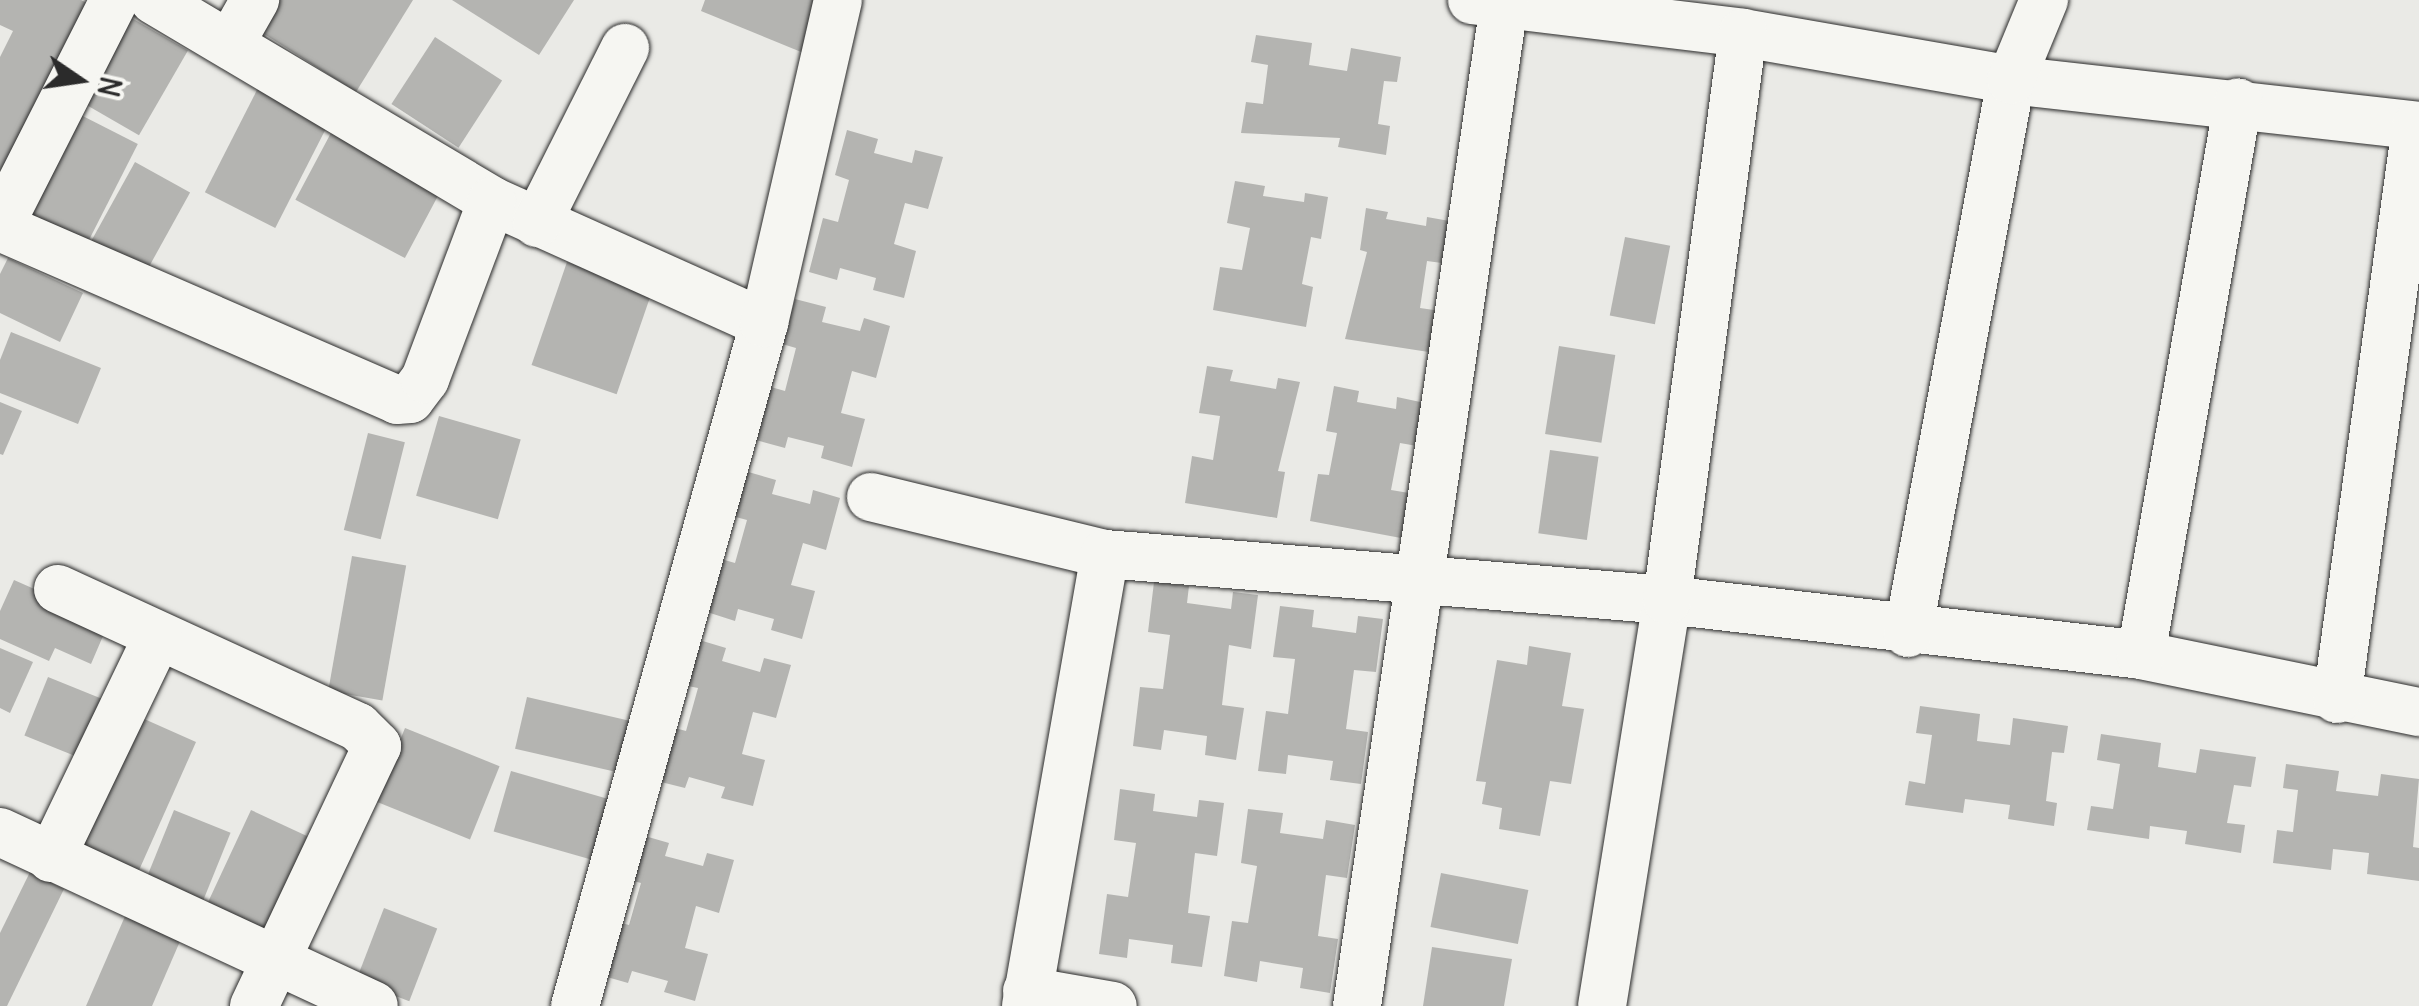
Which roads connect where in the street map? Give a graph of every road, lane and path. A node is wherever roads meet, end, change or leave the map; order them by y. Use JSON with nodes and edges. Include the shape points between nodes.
{"nodes":[{"id":1,"x":114,"y":0,"type":"edge"},
{"id":2,"x":154,"y":0,"type":"edge"},
{"id":3,"x":255,"y":0,"type":"edge"},
{"id":4,"x":838,"y":0,"type":"edge"},
{"id":5,"x":2044,"y":0,"type":"edge"},
{"id":6,"x":1488,"y":2,"type":"edge"},
{"id":7,"x":1744,"y":32,"type":"junction"},
{"id":8,"x":230,"y":44,"type":"junction"},
{"id":9,"x":625,"y":48,"type":"dead end"},
{"id":10,"x":2011,"y":80,"type":"junction"},
{"id":11,"x":2238,"y":102,"type":"junction"},
{"id":12,"x":2418,"y":126,"type":"edge"},
{"id":13,"x":492,"y":201,"type":"junction"},
{"id":14,"x":537,"y":223,"type":"junction"},
{"id":15,"x":0,"y":226,"type":"edge"},
{"id":16,"x":764,"y":323,"type":"junction"},
{"id":17,"x":871,"y":497,"type":"dead end"},
{"id":18,"x":1105,"y":554,"type":"junction"},
{"id":19,"x":1425,"y":577,"type":"junction"},
{"id":20,"x":58,"y":589,"type":"dead end"},
{"id":21,"x":1668,"y":600,"type":"junction"},
{"id":22,"x":1908,"y":632,"type":"junction"},
{"id":23,"x":158,"y":636,"type":"junction"},
{"id":24,"x":2140,"y":655,"type":"junction"},
{"id":25,"x":2337,"y":699,"type":"junction"},
{"id":26,"x":2419,"y":712,"type":"edge"},
{"id":27,"x":0,"y":832,"type":"edge"},
{"id":28,"x":51,"y":858,"type":"junction"},
{"id":29,"x":274,"y":962,"type":"junction"},
{"id":30,"x":1026,"y":999,"type":"edge"},
{"id":31,"x":254,"y":1006,"type":"edge"},
{"id":32,"x":374,"y":1006,"type":"edge"},
{"id":33,"x":575,"y":1006,"type":"edge"},
{"id":34,"x":1112,"y":1006,"type":"edge"},
{"id":35,"x":1357,"y":1006,"type":"edge"},
{"id":36,"x":1602,"y":1006,"type":"edge"}],
"edges":[{"from":1,"to":15,"type":"street"},
{"from":2,"to":8,"type":"street"},
{"from":3,"to":8,"type":"street"},
{"from":4,"to":16,"type":"street"},
{"from":5,"to":10,"type":"street"},
{"from":6,"to":7,"type":"street"},
{"from":6,"to":19,"type":"street"},
{"from":7,"to":10,"type":"street"},
{"from":7,"to":21,"type":"street"},
{"from":8,"to":13,"type":"street"},
{"from":9,"to":14,"type":"street"},
{"from":10,"to":11,"type":"street"},
{"from":10,"to":22,"type":"street"},
{"from":11,"to":12,"type":"street"},
{"from":11,"to":24,"type":"street"},
{"from":12,"to":25,"type":"street"},
{"from":13,"to":14,"type":"street"},
{"from":13,"to":15,"type":"street","via":[[426,379],[410,399],[397,400]]},
{"from":14,"to":16,"type":"street"},
{"from":16,"to":33,"type":"street"},
{"from":17,"to":18,"type":"street"},
{"from":18,"to":19,"type":"street"},
{"from":18,"to":30,"type":"street"},
{"from":19,"to":21,"type":"street"},
{"from":19,"to":35,"type":"street"},
{"from":20,"to":23,"type":"street"},
{"from":21,"to":22,"type":"street"},
{"from":21,"to":36,"type":"street"},
{"from":22,"to":24,"type":"street"},
{"from":23,"to":28,"type":"street"},
{"from":23,"to":29,"type":"street","via":[[358,727],[378,746]]},
{"from":24,"to":25,"type":"street"},
{"from":25,"to":26,"type":"street"},
{"from":27,"to":28,"type":"street"},
{"from":28,"to":29,"type":"street"},
{"from":29,"to":31,"type":"street"},
{"from":29,"to":32,"type":"street"},
{"from":30,"to":34,"type":"street"}]}
